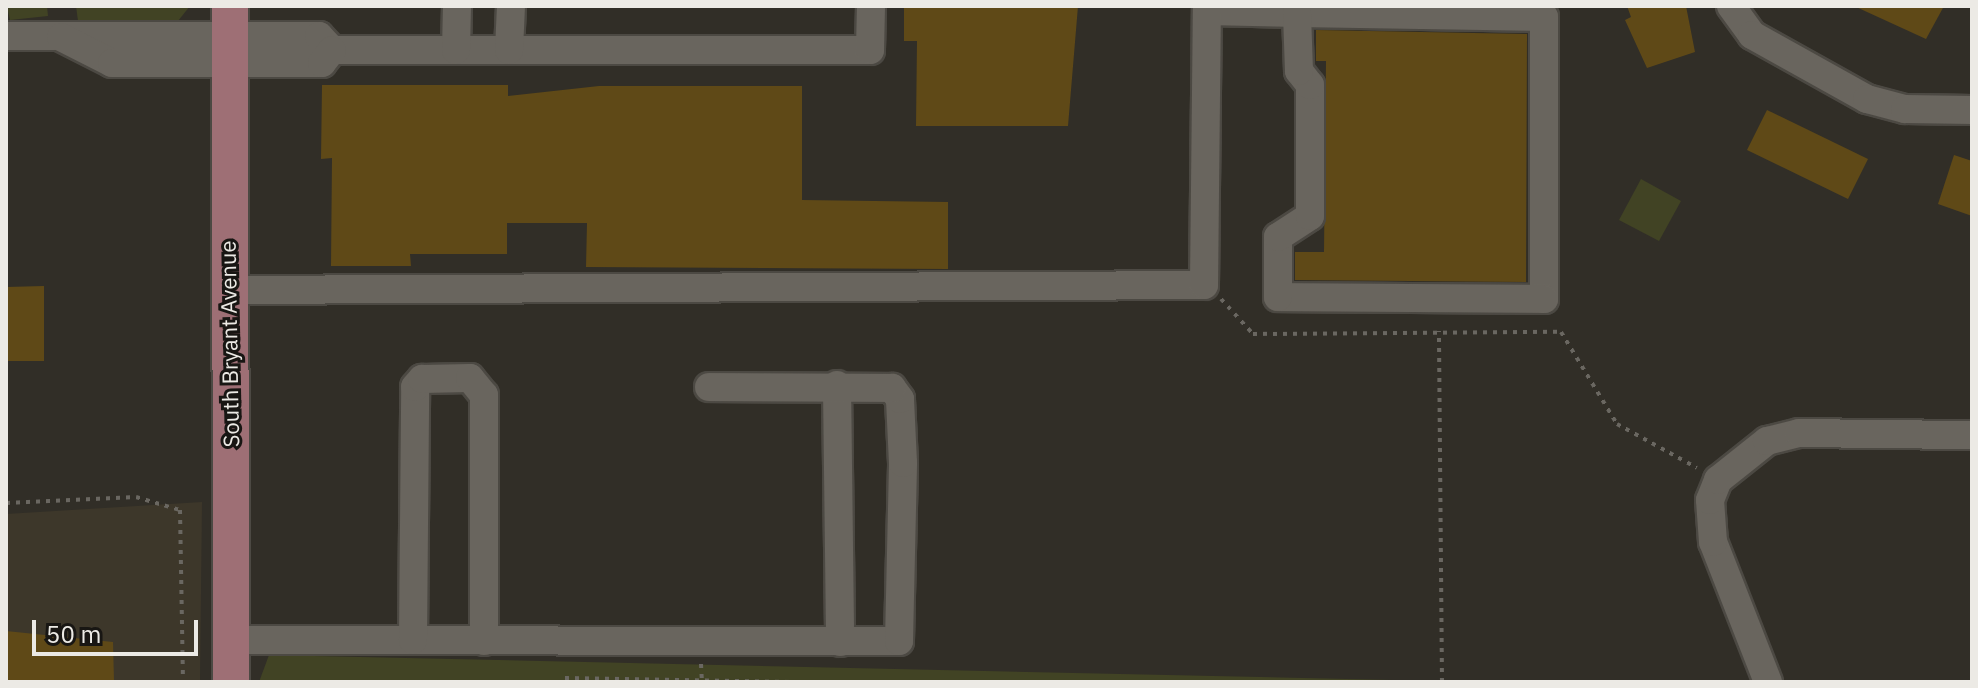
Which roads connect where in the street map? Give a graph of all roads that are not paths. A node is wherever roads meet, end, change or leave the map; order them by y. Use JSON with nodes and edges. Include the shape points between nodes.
{"nodes":[{"id":1,"x":457,"y":6,"type":"edge"},
{"id":2,"x":511,"y":6,"type":"edge"},
{"id":3,"x":871,"y":6,"type":"edge"},
{"id":4,"x":1731,"y":6,"type":"edge"},
{"id":5,"x":1207,"y":9,"type":"edge"},
{"id":6,"x":1297,"y":13,"type":"junction"},
{"id":7,"x":230,"y":35,"type":"edge"},
{"id":8,"x":6,"y":36,"type":"edge"},
{"id":9,"x":456,"y":50,"type":"junction"},
{"id":10,"x":509,"y":50,"type":"junction"},
{"id":11,"x":1972,"y":110,"type":"edge"},
{"id":12,"x":228,"y":290,"type":"junction"},
{"id":13,"x":837,"y":385,"type":"junction"},
{"id":14,"x":709,"y":387,"type":"dead end"},
{"id":15,"x":1972,"y":435,"type":"edge"},
{"id":16,"x":231,"y":640,"type":"junction"},
{"id":17,"x":413,"y":640,"type":"junction"},
{"id":18,"x":484,"y":641,"type":"junction"},
{"id":19,"x":840,"y":642,"type":"junction"},
{"id":20,"x":231,"y":682,"type":"edge"},
{"id":21,"x":1768,"y":682,"type":"edge"}],
"edges":[{"from":1,"to":9,"type":"street"},
{"from":2,"to":10,"type":"street"},
{"from":3,"to":10,"type":"street","via":[[870,50]]},
{"from":4,"to":11,"type":"street","via":[[1752,35],[1867,99],[1905,109]]},
{"from":5,"to":6,"type":"street"},
{"from":5,"to":12,"type":"street","via":[[1204,285]]},
{"from":6,"to":6,"type":"street","via":[[1544,17],[1544,299],[1278,297],[1278,237],[1310,216],[1310,85],[1299,71]]},
{"from":7,"to":8,"type":"street"},
{"from":7,"to":9,"type":"street","via":[[319,36],[332,50]]},
{"from":7,"to":12,"type":"main road","name":"South Bryant Avenue"},
{"from":9,"to":10,"type":"street"},
{"from":12,"to":16,"type":"main road","name":"South Bryant Avenue"},
{"from":13,"to":14,"type":"street"},
{"from":13,"to":19,"type":"street"},
{"from":13,"to":19,"type":"street","via":[[892,388],[900,399],[903,463],[899,641]]},
{"from":15,"to":21,"type":"street","via":[[1799,433],[1767,441],[1718,480],[1710,500],[1713,542]]},
{"from":16,"to":17,"type":"street"},
{"from":16,"to":20,"type":"main road","name":"South Bryant Avenue"},
{"from":17,"to":18,"type":"street"},
{"from":17,"to":18,"type":"street","via":[[415,387],[422,379],[470,378],[484,395]]},
{"from":18,"to":19,"type":"street"}]}
